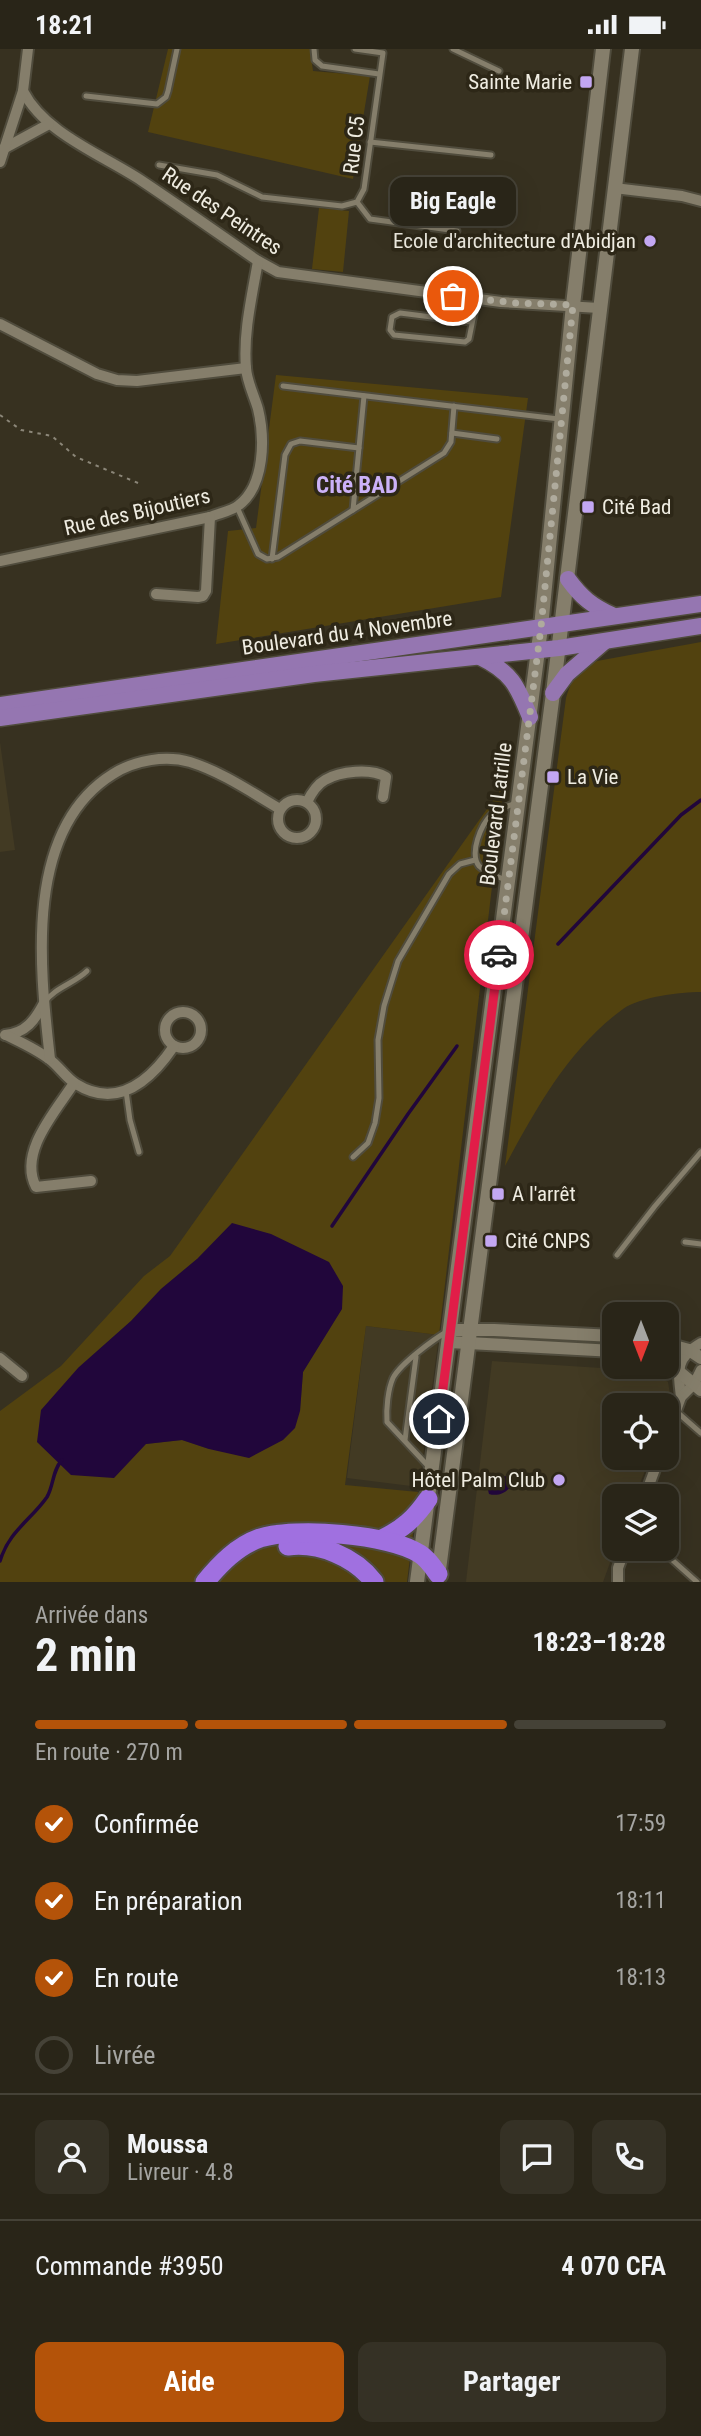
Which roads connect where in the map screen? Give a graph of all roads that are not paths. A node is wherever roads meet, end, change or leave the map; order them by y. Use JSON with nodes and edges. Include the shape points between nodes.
{"nodes":[{"id":1,"x":29,"y":49,"type":"edge"},
{"id":2,"x":177,"y":49,"type":"edge"},
{"id":3,"x":314,"y":49,"type":"edge"},
{"id":4,"x":355,"y":49,"type":"edge"},
{"id":5,"x":453,"y":49,"type":"edge"},
{"id":6,"x":603,"y":49,"type":"edge"},
{"id":7,"x":632,"y":49,"type":"edge"},
{"id":8,"x":383,"y":51,"type":"edge"},
{"id":9,"x":499,"y":71,"type":"dead end"},
{"id":10,"x":379,"y":74,"type":"junction"},
{"id":11,"x":23,"y":91,"type":"junction"},
{"id":12,"x":86,"y":96,"type":"dead end"},
{"id":13,"x":49,"y":124,"type":"junction"},
{"id":14,"x":370,"y":142,"type":"junction"},
{"id":15,"x":3,"y":149,"type":"junction"},
{"id":16,"x":491,"y":155,"type":"dead end"},
{"id":17,"x":0,"y":162,"type":"edge"},
{"id":18,"x":159,"y":165,"type":"dead end"},
{"id":19,"x":614,"y":187,"type":"junction"},
{"id":20,"x":701,"y":201,"type":"edge"},
{"id":21,"x":358,"y":202,"type":"junction"},
{"id":22,"x":457,"y":231,"type":"dead end"},
{"id":23,"x":258,"y":261,"type":"junction"},
{"id":24,"x":477,"y":299,"type":"junction"},
{"id":25,"x":573,"y":305,"type":"junction"},
{"id":26,"x":599,"y":308,"type":"junction"},
{"id":27,"x":471,"y":322,"type":"junction"},
{"id":28,"x":0,"y":324,"type":"edge"},
{"id":29,"x":246,"y":369,"type":"junction"},
{"id":30,"x":283,"y":386,"type":"dead end"},
{"id":31,"x":365,"y":395,"type":"junction"},
{"id":32,"x":454,"y":406,"type":"junction"},
{"id":33,"x":562,"y":419,"type":"junction"},
{"id":34,"x":452,"y":433,"type":"junction"},
{"id":35,"x":496,"y":439,"type":"dead end"},
{"id":36,"x":359,"y":448,"type":"junction"},
{"id":37,"x":237,"y":507,"type":"junction"},
{"id":38,"x":353,"y":510,"type":"junction"},
{"id":39,"x":210,"y":517,"type":"junction"},
{"id":40,"x":550,"y":535,"type":"junction"},
{"id":41,"x":571,"y":537,"type":"junction"},
{"id":42,"x":272,"y":559,"type":"junction"},
{"id":43,"x":0,"y":561,"type":"edge"},
{"id":44,"x":568,"y":579,"type":"junction"},
{"id":45,"x":156,"y":594,"type":"dead end"},
{"id":46,"x":701,"y":604,"type":"edge"},
{"id":47,"x":614,"y":616,"type":"junction"},
{"id":48,"x":561,"y":624,"type":"junction"},
{"id":49,"x":701,"y":626,"type":"edge"},
{"id":50,"x":541,"y":627,"type":"junction"},
{"id":51,"x":606,"y":641,"type":"junction"},
{"id":52,"x":559,"y":648,"type":"junction"},
{"id":53,"x":538,"y":650,"type":"junction"},
{"id":54,"x":480,"y":657,"type":"junction"},
{"id":55,"x":554,"y":693,"type":"junction"},
{"id":56,"x":0,"y":705,"type":"edge"},
{"id":57,"x":530,"y":717,"type":"junction"},
{"id":58,"x":0,"y":719,"type":"edge"},
{"id":59,"x":383,"y":797,"type":"dead end"},
{"id":60,"x":307,"y":802,"type":"junction"},
{"id":61,"x":519,"y":802,"type":"junction"},
{"id":62,"x":280,"y":809,"type":"junction"},
{"id":63,"x":475,"y":860,"type":"junction"},
{"id":64,"x":509,"y":882,"type":"junction"},
{"id":65,"x":87,"y":971,"type":"dead end"},
{"id":66,"x":44,"y":1003,"type":"junction"},
{"id":67,"x":3,"y":1035,"type":"edge"},
{"id":68,"x":174,"y":1046,"type":"dead end"},
{"id":69,"x":50,"y":1059,"type":"junction"},
{"id":70,"x":75,"y":1083,"type":"junction"},
{"id":71,"x":126,"y":1091,"type":"junction"},
{"id":72,"x":139,"y":1152,"type":"dead end"},
{"id":73,"x":701,"y":1152,"type":"edge"},
{"id":74,"x":353,"y":1157,"type":"dead end"},
{"id":75,"x":91,"y":1181,"type":"dead end"},
{"id":76,"x":685,"y":1242,"type":"dead end"},
{"id":77,"x":701,"y":1244,"type":"edge"},
{"id":78,"x":617,"y":1255,"type":"dead end"},
{"id":79,"x":450,"y":1336,"type":"junction"},
{"id":80,"x":469,"y":1336,"type":"junction"},
{"id":81,"x":602,"y":1336,"type":"edge"},
{"id":82,"x":695,"y":1347,"type":"edge"},
{"id":83,"x":602,"y":1350,"type":"edge"},
{"id":84,"x":0,"y":1357,"type":"edge"},
{"id":85,"x":416,"y":1357,"type":"junction"},
{"id":86,"x":701,"y":1358,"type":"edge"},
{"id":87,"x":679,"y":1360,"type":"edge"},
{"id":88,"x":701,"y":1370,"type":"edge"},
{"id":89,"x":679,"y":1371,"type":"edge"},
{"id":90,"x":22,"y":1376,"type":"dead end"},
{"id":91,"x":676,"y":1379,"type":"edge"},
{"id":92,"x":697,"y":1387,"type":"edge"},
{"id":93,"x":681,"y":1397,"type":"junction"},
{"id":94,"x":679,"y":1403,"type":"edge"},
{"id":95,"x":679,"y":1414,"type":"edge"},
{"id":96,"x":701,"y":1433,"type":"edge"},
{"id":97,"x":405,"y":1441,"type":"junction"},
{"id":98,"x":432,"y":1470,"type":"junction"},
{"id":99,"x":429,"y":1493,"type":"junction"},
{"id":100,"x":446,"y":1521,"type":"junction"},
{"id":101,"x":382,"y":1539,"type":"junction"},
{"id":102,"x":421,"y":1554,"type":"junction"},
{"id":103,"x":621,"y":1561,"type":"edge"},
{"id":104,"x":673,"y":1561,"type":"edge"},
{"id":105,"x":438,"y":1578,"type":"edge"},
{"id":106,"x":205,"y":1582,"type":"edge"},
{"id":107,"x":221,"y":1582,"type":"edge"},
{"id":108,"x":374,"y":1582,"type":"edge"},
{"id":109,"x":417,"y":1582,"type":"edge"},
{"id":110,"x":618,"y":1582,"type":"edge"},
{"id":111,"x":697,"y":1582,"type":"edge"}],
"edges":[{"from":1,"to":11,"type":"street"},
{"from":2,"to":12,"type":"lane","via":[[166,97],[157,104]]},
{"from":3,"to":10,"type":"lane","via":[[315,60],[322,66]]},
{"from":4,"to":8,"type":"lane","name":"Rue C5"},
{"from":5,"to":9,"type":"lane"},
{"from":6,"to":25,"type":"main road","name":"Boulevard Latrille"},
{"from":7,"to":19,"type":"main road","name":"Boulevard Latrille"},
{"from":8,"to":10,"type":"lane","name":"Rue C5"},
{"from":10,"to":14,"type":"lane","name":"Rue C5"},
{"from":11,"to":13,"type":"street","name":"Rue des Peintres"},
{"from":11,"to":15,"type":"street"},
{"from":13,"to":15,"type":"street"},
{"from":13,"to":23,"type":"street","name":"Rue des Peintres"},
{"from":14,"to":16,"type":"lane"},
{"from":14,"to":21,"type":"lane","name":"Rue C5"},
{"from":15,"to":17,"type":"street"},
{"from":18,"to":21,"type":"lane","name":"Rue C5","via":[[217,176],[261,197],[342,206]]},
{"from":19,"to":20,"type":"street"},
{"from":19,"to":26,"type":"main road","name":"Boulevard Latrille"},
{"from":21,"to":22,"type":"lane","via":[[370,219]]},
{"from":23,"to":24,"type":"street","name":"Rue des Peintres","via":[[278,272]]},
{"from":23,"to":29,"type":"street","name":"Rue des Bijoutiers"},
{"from":24,"to":25,"type":"street","name":"Rue des Peintres"},
{"from":24,"to":27,"type":"lane"},
{"from":25,"to":26,"type":"street","name":"Rue des Peintres"},
{"from":25,"to":33,"type":"main road","name":"Boulevard Latrille"},
{"from":26,"to":41,"type":"main road","name":"Boulevard Latrille"},
{"from":27,"to":27,"type":"lane","via":[[469,339],[458,343],[394,335],[390,330],[392,317],[400,313]]},
{"from":28,"to":29,"type":"street","via":[[117,380]]},
{"from":29,"to":37,"type":"street","name":"Rue des Bijoutiers","via":[[261,428],[261,452],[252,491]]},
{"from":30,"to":31,"type":"lane"},
{"from":31,"to":32,"type":"lane"},
{"from":31,"to":36,"type":"lane"},
{"from":32,"to":33,"type":"lane"},
{"from":32,"to":34,"type":"lane"},
{"from":33,"to":40,"type":"main road","name":"Boulevard Latrille"},
{"from":34,"to":35,"type":"lane"},
{"from":34,"to":38,"type":"lane","via":[[444,453]]},
{"from":36,"to":38,"type":"lane"},
{"from":36,"to":42,"type":"lane","via":[[300,441],[290,444]]},
{"from":37,"to":39,"type":"street","name":"Rue des Bijoutiers"},
{"from":37,"to":42,"type":"lane","via":[[258,554]]},
{"from":38,"to":42,"type":"lane"},
{"from":39,"to":43,"type":"street","name":"Rue des Bijoutiers"},
{"from":39,"to":45,"type":"street","via":[[203,596]]},
{"from":40,"to":41,"type":"main road"},
{"from":40,"to":50,"type":"main road","name":"Boulevard Latrille"},
{"from":41,"to":44,"type":"main road","name":"Boulevard Latrille"},
{"from":44,"to":47,"type":"main road","via":[[581,597]]},
{"from":44,"to":48,"type":"main road","name":"Boulevard Latrille"},
{"from":46,"to":47,"type":"main road","name":"Boulevard du 4 Novembre"},
{"from":47,"to":48,"type":"main road","name":"Boulevard du 4 Novembre"},
{"from":48,"to":50,"type":"main road","name":"Boulevard du 4 Novembre"},
{"from":48,"to":52,"type":"main road","name":"Boulevard Latrille"},
{"from":49,"to":51,"type":"main road","name":"Boulevard du 4 Novembre"},
{"from":50,"to":53,"type":"main road","name":"Boulevard Latrille"},
{"from":50,"to":56,"type":"main road","name":"Boulevard du 4 Novembre"},
{"from":51,"to":52,"type":"main road","name":"Boulevard du 4 Novembre"},
{"from":51,"to":55,"type":"main road","via":[[566,674]]},
{"from":52,"to":53,"type":"main road","name":"Boulevard du 4 Novembre"},
{"from":52,"to":55,"type":"main road","name":"Boulevard Latrille"},
{"from":53,"to":54,"type":"main road","name":"Boulevard du 4 Novembre"},
{"from":53,"to":57,"type":"main road","name":"Boulevard Latrille"},
{"from":54,"to":57,"type":"main road","via":[[509,675]]},
{"from":54,"to":58,"type":"main road","name":"Boulevard du 4 Novembre","via":[[250,683]]},
{"from":55,"to":80,"type":"main road","name":"Boulevard Latrille"},
{"from":57,"to":61,"type":"main road","name":"Boulevard Latrille"},
{"from":59,"to":60,"type":"street","via":[[386,777],[350,773],[323,781]]},
{"from":60,"to":62,"type":"street","via":[[292,800]]},
{"from":60,"to":62,"type":"street","via":[[316,821],[302,838],[281,831]]},
{"from":61,"to":63,"type":"lane","via":[[491,815],[479,838]]},
{"from":61,"to":64,"type":"main road","name":"Boulevard Latrille"},
{"from":62,"to":66,"type":"street","via":[[188,762],[144,762],[122,768],[99,783],[66,829],[45,890],[41,935]]},
{"from":63,"to":64,"type":"lane"},
{"from":63,"to":74,"type":"lane","via":[[460,864],[449,874],[398,961],[378,1040],[375,1123],[368,1143]]},
{"from":64,"to":79,"type":"main road","name":"Boulevard Latrille"},
{"from":65,"to":66,"type":"lane"},
{"from":66,"to":67,"type":"street","via":[[26,1028]]},
{"from":66,"to":69,"type":"street"},
{"from":67,"to":69,"type":"street"},
{"from":68,"to":71,"type":"street","via":[[153,1074]]},
{"from":69,"to":70,"type":"street"},
{"from":70,"to":71,"type":"street","via":[[99,1093]]},
{"from":70,"to":75,"type":"street","via":[[36,1143],[31,1178],[36,1187]]},
{"from":71,"to":72,"type":"lane"},
{"from":73,"to":78,"type":"lane"},
{"from":76,"to":77,"type":"lane"},
{"from":79,"to":80,"type":"street"},
{"from":79,"to":85,"type":"lane","via":[[426,1345]]},
{"from":79,"to":98,"type":"main road","name":"Boulevard Latrille"},
{"from":80,"to":81,"type":"street"},
{"from":80,"to":83,"type":"street"},
{"from":80,"to":100,"type":"main road","name":"Boulevard Latrille"},
{"from":82,"to":86,"type":"street"},
{"from":82,"to":87,"type":"street"},
{"from":84,"to":90,"type":"street"},
{"from":85,"to":97,"type":"lane"},
{"from":85,"to":97,"type":"lane","via":[[395,1374],[388,1403],[387,1422]]},
{"from":88,"to":92,"type":"street"},
{"from":89,"to":92,"type":"street"},
{"from":91,"to":93,"type":"street"},
{"from":92,"to":93,"type":"street"},
{"from":93,"to":94,"type":"street"},
{"from":95,"to":96,"type":"lane"},
{"from":97,"to":98,"type":"lane"},
{"from":98,"to":99,"type":"main road","name":"Boulevard Latrille"},
{"from":99,"to":100,"type":"main road","via":[[435,1517]]},
{"from":99,"to":101,"type":"highway","via":[[412,1521]]},
{"from":99,"to":102,"type":"main road","name":"Boulevard Latrille"},
{"from":100,"to":105,"type":"main road","name":"Boulevard Latrille"},
{"from":101,"to":102,"type":"highway"},
{"from":101,"to":106,"type":"highway","via":[[288,1533],[259,1538],[236,1550]]},
{"from":102,"to":105,"type":"highway"},
{"from":102,"to":109,"type":"main road","name":"Boulevard Latrille"},
{"from":103,"to":110,"type":"street"},
{"from":104,"to":111,"type":"lane"},
{"from":107,"to":108,"type":"highway","via":[[253,1555],[294,1545],[339,1554]]}]}
